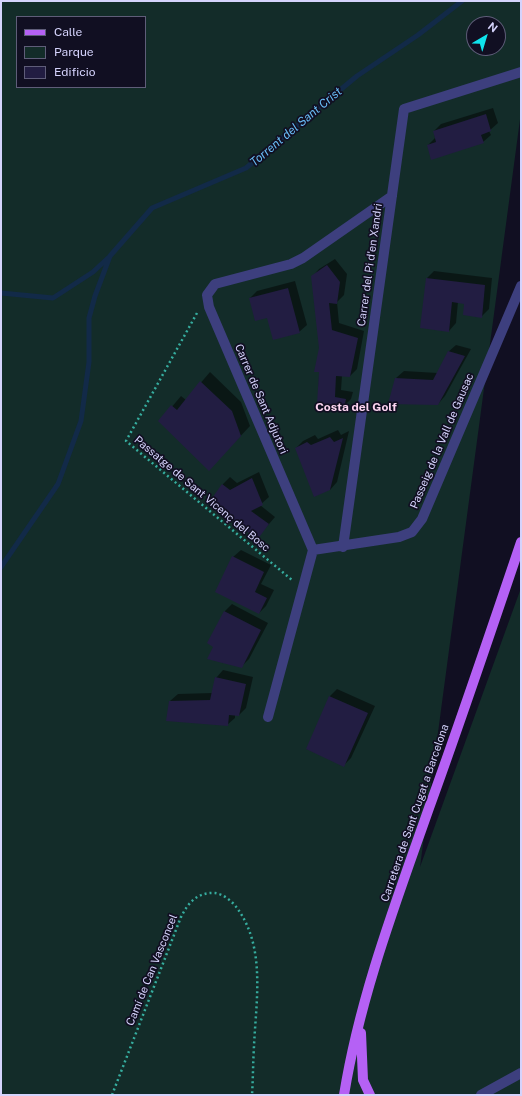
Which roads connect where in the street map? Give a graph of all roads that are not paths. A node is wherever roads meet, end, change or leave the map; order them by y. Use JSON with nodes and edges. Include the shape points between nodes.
{"nodes":[{"id":1,"x":521,"y":72,"type":"edge"},
{"id":2,"x":392,"y":196,"type":"junction"},
{"id":3,"x":521,"y":286,"type":"edge"},
{"id":4,"x":521,"y":542,"type":"edge"},
{"id":5,"x":342,"y":547,"type":"junction"},
{"id":6,"x":313,"y":550,"type":"junction"},
{"id":7,"x":268,"y":717,"type":"dead end"},
{"id":8,"x":360,"y":1018,"type":"junction"},
{"id":9,"x":521,"y":1073,"type":"edge"},
{"id":10,"x":344,"y":1095,"type":"edge"},
{"id":11,"x":370,"y":1095,"type":"edge"},
{"id":12,"x":481,"y":1095,"type":"edge"}],
"edges":[{"from":1,"to":2,"type":"street","name":"Carrer del Pi d'en Xandri","via":[[404,109]]},
{"from":2,"to":5,"type":"street","name":"Carrer del Pi d'en Xandri"},
{"from":2,"to":6,"type":"street","name":"Carrer de Sant Adjutori","via":[[303,258],[291,264],[215,284],[207,295],[209,307]]},
{"from":3,"to":5,"type":"street","name":"Passeig de la Vall de Gausac","via":[[422,519],[412,532],[399,537]]},
{"from":4,"to":8,"type":"main road","name":"Carretera de Sant Cugat a Barcelona","via":[[390,920]]},
{"from":5,"to":6,"type":"street","name":"Passeig de la Vall de Gausac"},
{"from":6,"to":7,"type":"street"},
{"from":8,"to":10,"type":"main road","name":"Carretera de Sant Cugat a Barcelona"},
{"from":8,"to":11,"type":"main road","via":[[361,1065],[363,1080]]},
{"from":9,"to":12,"type":"street"}]}
